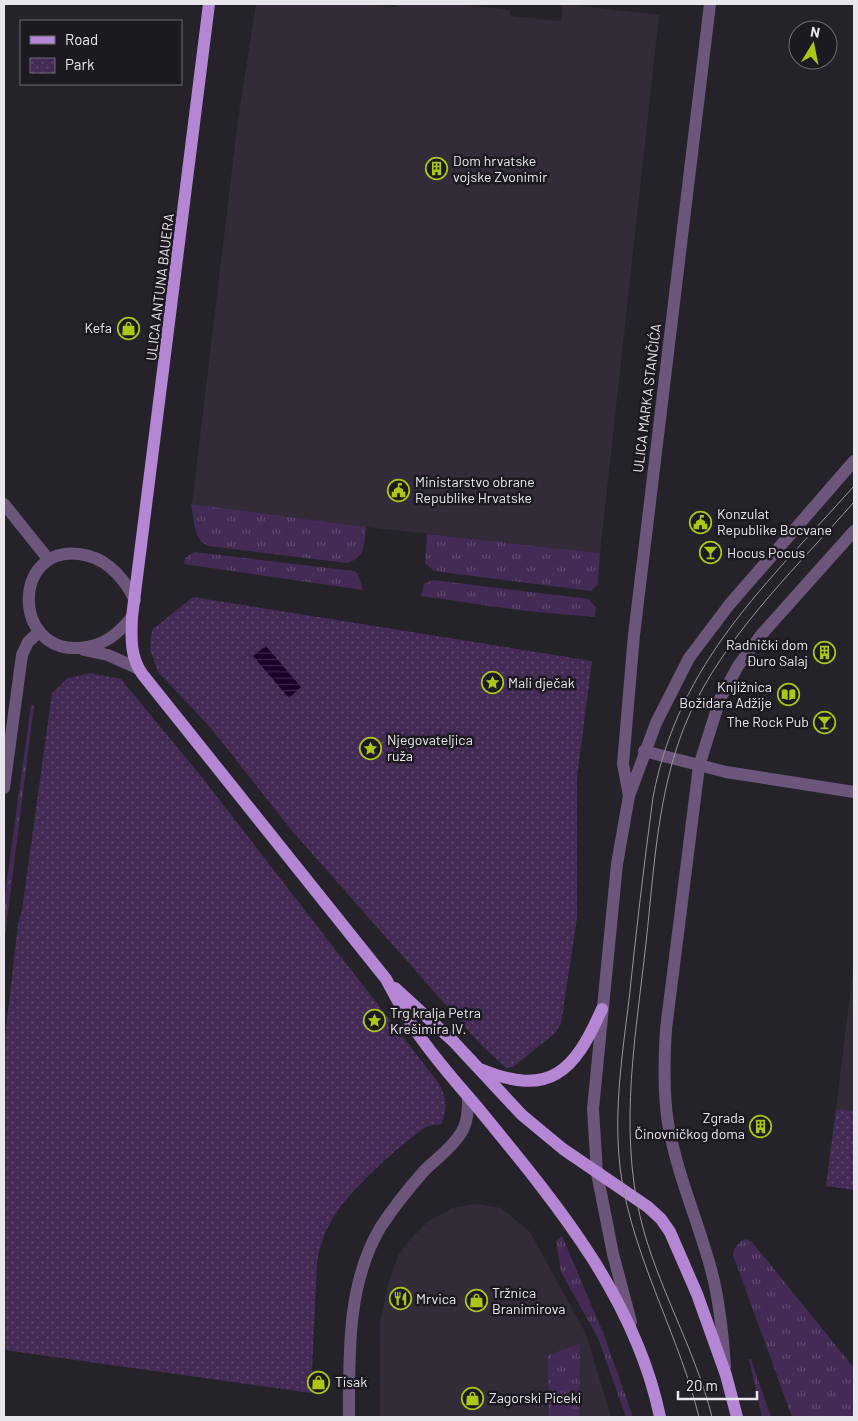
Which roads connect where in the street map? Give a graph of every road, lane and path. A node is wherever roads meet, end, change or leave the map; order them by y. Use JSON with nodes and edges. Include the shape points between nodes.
{"nodes":[{"id":1,"x":209,"y":4,"type":"edge"},
{"id":2,"x":710,"y":4,"type":"edge"},
{"id":3,"x":854,"y":461,"type":"edge"},
{"id":4,"x":4,"y":504,"type":"edge"},
{"id":5,"x":854,"y":531,"type":"edge"},
{"id":6,"x":49,"y":560,"type":"junction"},
{"id":7,"x":135,"y":600,"type":"junction"},
{"id":8,"x":132,"y":617,"type":"junction"},
{"id":9,"x":39,"y":632,"type":"junction"},
{"id":10,"x":72,"y":648,"type":"junction"},
{"id":11,"x":139,"y":669,"type":"junction"},
{"id":12,"x":644,"y":751,"type":"junction"},
{"id":13,"x":699,"y":766,"type":"junction"},
{"id":14,"x":4,"y":788,"type":"edge"},
{"id":15,"x":854,"y":792,"type":"edge"},
{"id":16,"x":629,"y":796,"type":"junction"},
{"id":17,"x":386,"y":979,"type":"junction"},
{"id":18,"x":602,"y":1009,"type":"junction"},
{"id":19,"x":477,"y":1068,"type":"junction"},
{"id":20,"x":468,"y":1097,"type":"junction"},
{"id":21,"x":597,"y":1173,"type":"junction"},
{"id":22,"x":634,"y":1334,"type":"junction"},
{"id":23,"x":726,"y":1375,"type":"junction"},
{"id":24,"x":349,"y":1417,"type":"edge"},
{"id":25,"x":660,"y":1417,"type":"edge"},
{"id":26,"x":737,"y":1417,"type":"edge"}],
"edges":[{"from":1,"to":7,"type":"main road","name":"ULICA ANTUNA BAUERA"},
{"from":2,"to":16,"type":"street","name":"ULICA MARKA STANČIĆA","via":[[634,635],[623,764]]},
{"from":3,"to":12,"type":"street","via":[[699,644],[664,704]]},
{"from":4,"to":6,"type":"street"},
{"from":5,"to":13,"type":"street","via":[[761,635],[738,666],[720,699]]},
{"from":6,"to":7,"type":"street","via":[[71,553],[92,556],[122,578]]},
{"from":6,"to":9,"type":"street","via":[[36,572],[28,596],[30,616]]},
{"from":7,"to":8,"type":"main road"},
{"from":8,"to":10,"type":"street","via":[[110,640]]},
{"from":8,"to":11,"type":"main road","via":[[132,646]]},
{"from":9,"to":10,"type":"street","via":[[50,641]]},
{"from":9,"to":14,"type":"street","via":[[28,642],[22,654]]},
{"from":10,"to":11,"type":"street","via":[[108,656]]},
{"from":11,"to":17,"type":"main road"},
{"from":12,"to":13,"type":"street"},
{"from":12,"to":16,"type":"street"},
{"from":13,"to":15,"type":"street"},
{"from":13,"to":23,"type":"street","via":[[666,1029],[664,1069],[668,1122],[714,1284]]},
{"from":16,"to":18,"type":"street","via":[[617,864]]},
{"from":17,"to":19,"type":"main road","via":[[453,1041]]},
{"from":17,"to":20,"type":"main road","via":[[414,1028]]},
{"from":18,"to":19,"type":"main road","via":[[583,1049],[571,1063],[544,1080],[514,1080]]},
{"from":18,"to":21,"type":"street","via":[[593,1109]]},
{"from":19,"to":21,"type":"main road","via":[[522,1115]]},
{"from":20,"to":22,"type":"main road","via":[[574,1228]]},
{"from":20,"to":24,"type":"street","via":[[468,1111],[461,1134],[402,1197],[380,1229],[364,1263],[351,1335]]},
{"from":21,"to":22,"type":"street","via":[[613,1254]]},
{"from":21,"to":23,"type":"main road","via":[[648,1207],[670,1232],[697,1294]]},
{"from":22,"to":25,"type":"main road"},
{"from":23,"to":26,"type":"main road"}]}
